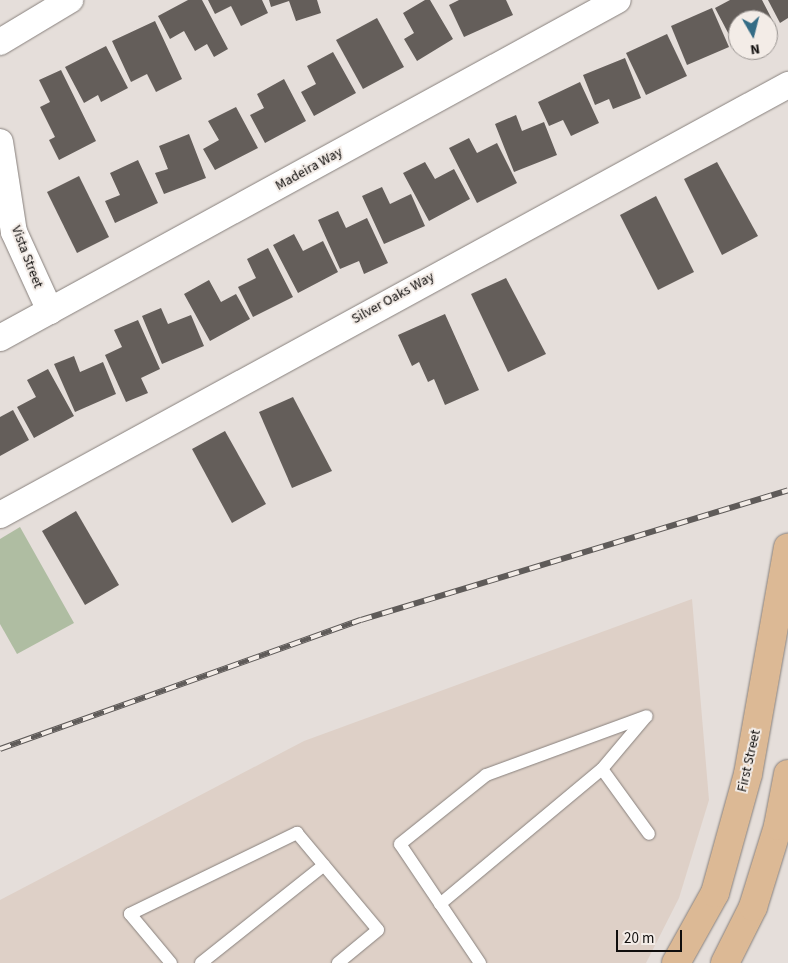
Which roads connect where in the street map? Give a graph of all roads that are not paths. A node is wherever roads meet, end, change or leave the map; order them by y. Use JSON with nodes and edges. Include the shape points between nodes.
{"nodes":[{"id":1,"x":70,"y":0,"type":"edge"},
{"id":2,"x":618,"y":0,"type":"edge"},
{"id":3,"x":0,"y":42,"type":"edge"},
{"id":4,"x":788,"y":86,"type":"edge"},
{"id":5,"x":0,"y":142,"type":"edge"},
{"id":6,"x":50,"y":311,"type":"junction"},
{"id":7,"x":0,"y":338,"type":"edge"},
{"id":8,"x":0,"y":515,"type":"edge"},
{"id":9,"x":788,"y":548,"type":"edge"},
{"id":10,"x":602,"y":769,"type":"junction"},
{"id":11,"x":788,"y":774,"type":"edge"},
{"id":12,"x":649,"y":834,"type":"dead end"},
{"id":13,"x":324,"y":864,"type":"junction"},
{"id":14,"x":440,"y":904,"type":"junction"},
{"id":15,"x":171,"y":963,"type":"edge"},
{"id":16,"x":202,"y":963,"type":"edge"},
{"id":17,"x":338,"y":963,"type":"edge"},
{"id":18,"x":480,"y":963,"type":"edge"},
{"id":19,"x":676,"y":963,"type":"edge"},
{"id":20,"x":725,"y":963,"type":"edge"}],
"edges":[{"from":1,"to":3,"type":"street"},
{"from":2,"to":6,"type":"street","name":"Madeira Way"},
{"from":4,"to":8,"type":"street","name":"Silver Oaks Way"},
{"from":5,"to":6,"type":"street","name":"Vista Street","via":[[14,232]]},
{"from":6,"to":7,"type":"street","name":"Madeira Way"},
{"from":9,"to":19,"type":"main road","name":"First Street","via":[[748,774],[715,894]]},
{"from":10,"to":12,"type":"lane"},
{"from":10,"to":14,"type":"lane"},
{"from":10,"to":14,"type":"lane","via":[[647,716],[486,775],[400,844]]},
{"from":11,"to":20,"type":"main road","via":[[778,826],[753,907]]},
{"from":13,"to":15,"type":"lane","via":[[298,833],[130,914]]},
{"from":13,"to":16,"type":"lane"},
{"from":13,"to":17,"type":"lane","via":[[378,930]]},
{"from":14,"to":18,"type":"lane"}]}
